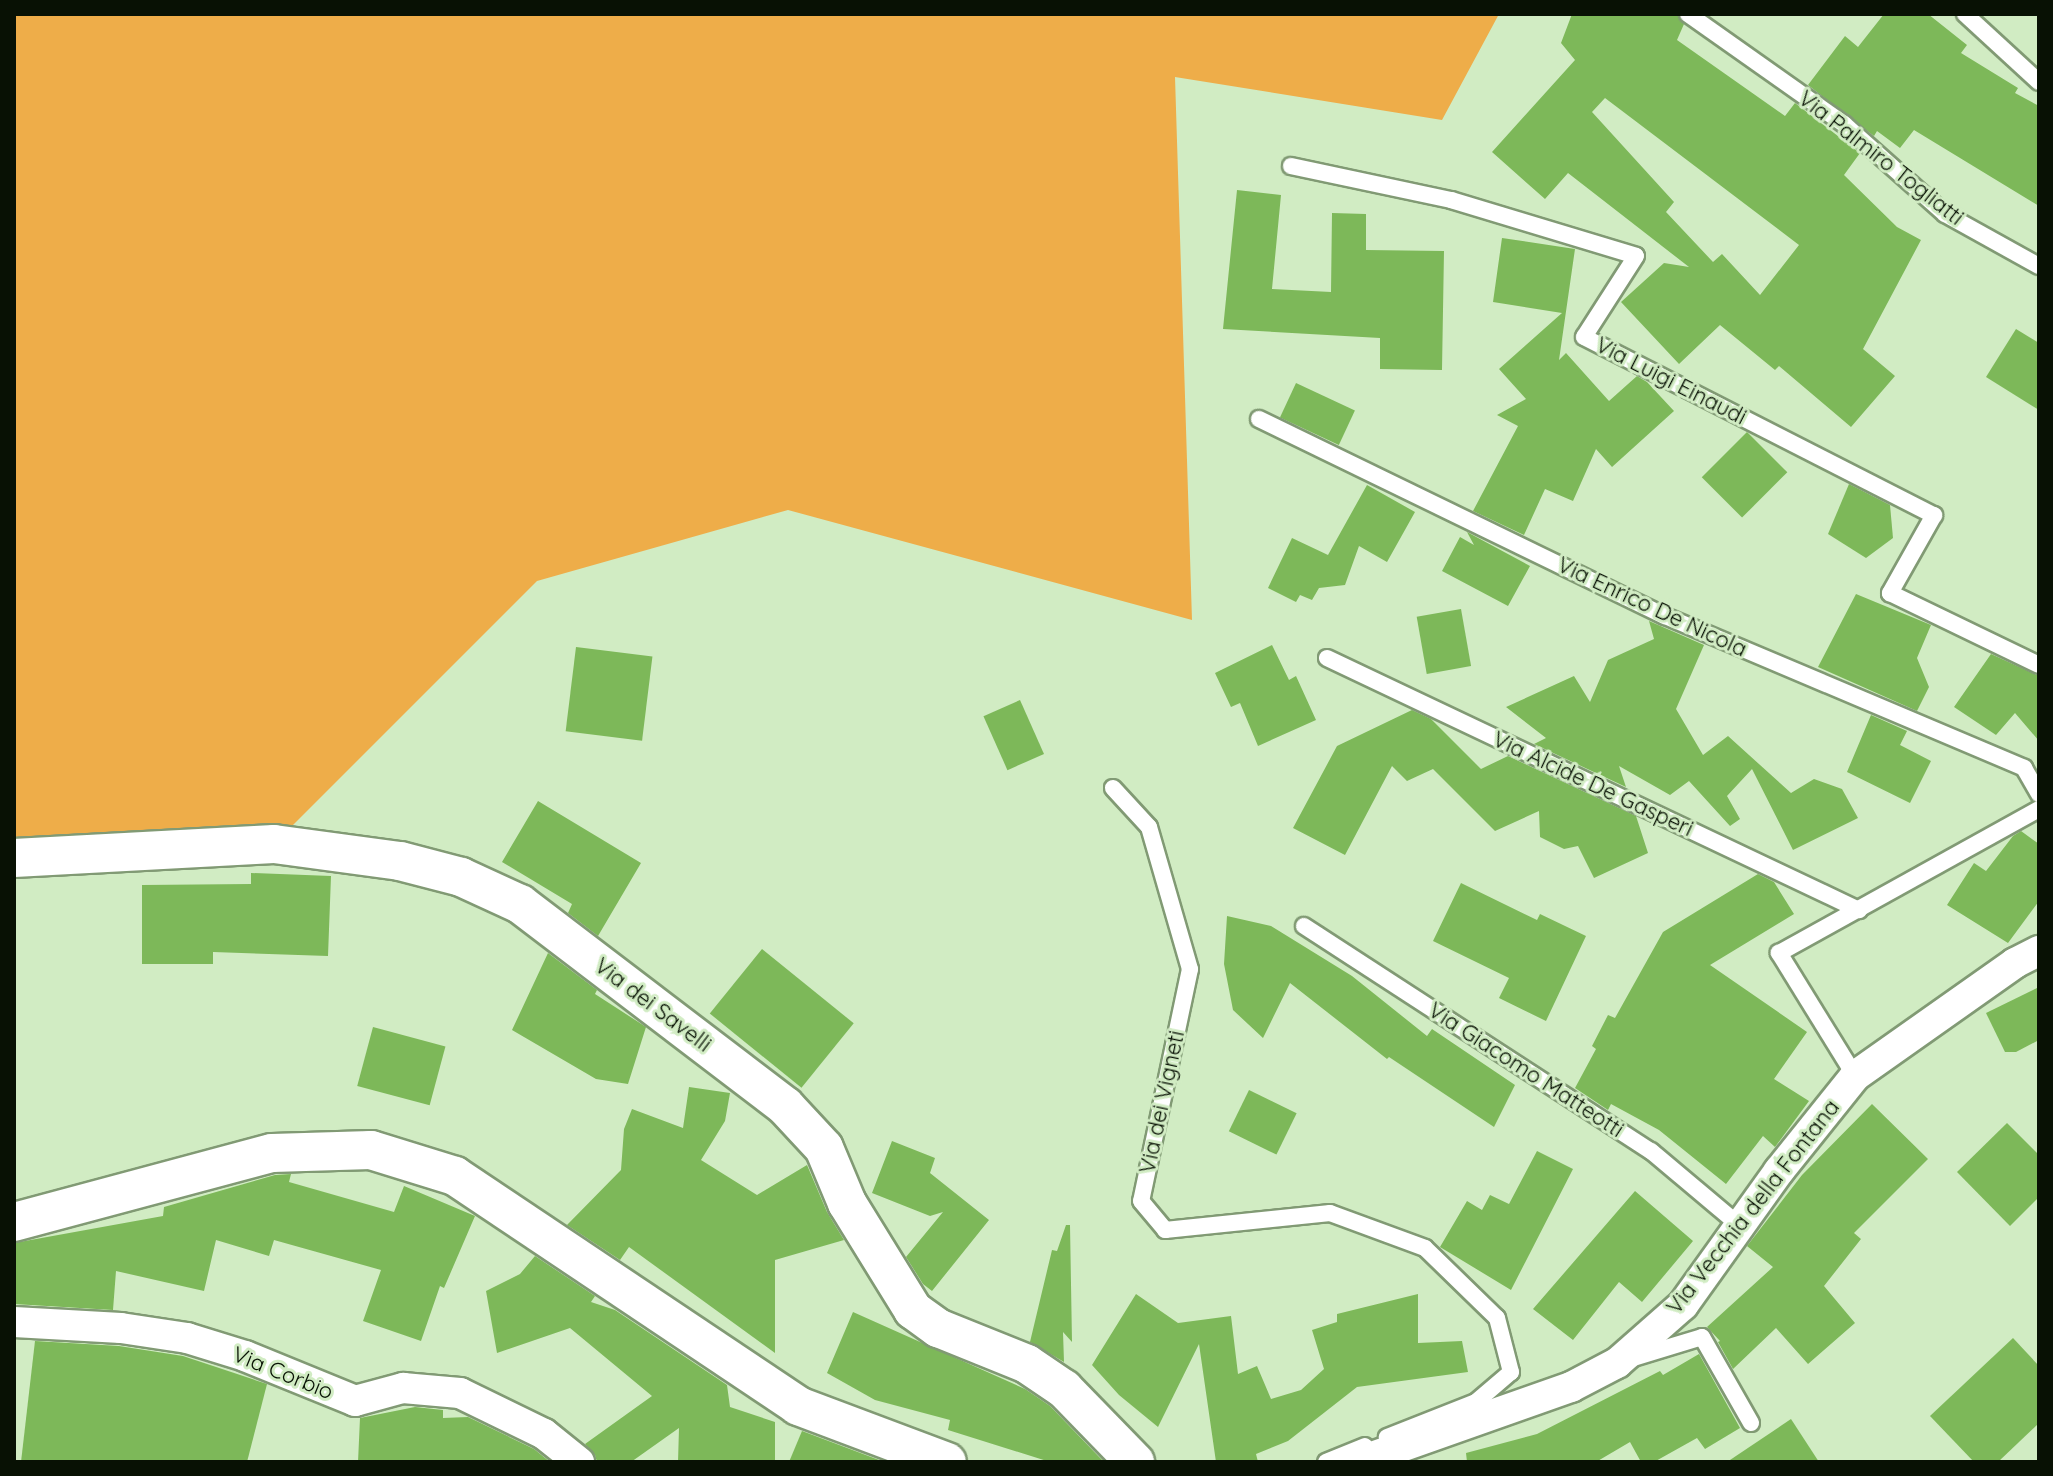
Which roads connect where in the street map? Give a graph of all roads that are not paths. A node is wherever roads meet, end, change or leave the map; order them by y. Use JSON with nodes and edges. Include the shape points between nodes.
{"nodes":[{"id":1,"x":1688,"y":14,"type":"edge"},
{"id":2,"x":1965,"y":14,"type":"edge"},
{"id":3,"x":2039,"y":82,"type":"edge"},
{"id":4,"x":1291,"y":166,"type":"dead end"},
{"id":5,"x":2039,"y":266,"type":"edge"},
{"id":6,"x":1259,"y":419,"type":"dead end"},
{"id":7,"x":1327,"y":658,"type":"dead end"},
{"id":8,"x":2039,"y":665,"type":"edge"},
{"id":9,"x":1113,"y":788,"type":"dead end"},
{"id":10,"x":2039,"y":794,"type":"edge"},
{"id":11,"x":2039,"y":809,"type":"edge"},
{"id":12,"x":14,"y":858,"type":"edge"},
{"id":13,"x":1859,"y":910,"type":"junction"},
{"id":14,"x":1304,"y":926,"type":"dead end"},
{"id":15,"x":2039,"y":951,"type":"edge"},
{"id":16,"x":1855,"y":1076,"type":"junction"},
{"id":17,"x":14,"y":1222,"type":"edge"},
{"id":18,"x":1739,"y":1225,"type":"junction"},
{"id":19,"x":14,"y":1322,"type":"edge"},
{"id":20,"x":1617,"y":1363,"type":"junction"},
{"id":21,"x":1751,"y":1423,"type":"dead end"},
{"id":22,"x":933,"y":1460,"type":"edge"},
{"id":23,"x":579,"y":1462,"type":"edge"},
{"id":24,"x":1135,"y":1462,"type":"edge"},
{"id":25,"x":1326,"y":1462,"type":"edge"},
{"id":26,"x":1358,"y":1462,"type":"edge"}],
"edges":[{"from":1,"to":5,"type":"lane","name":"Via Palmiro Togliatti","via":[[1844,124],[1945,214]]},
{"from":2,"to":3,"type":"lane"},
{"from":4,"to":8,"type":"lane","name":"Via Luigi Einaudi","via":[[1451,200],[1636,256],[1584,337],[1934,515],[1890,593]]},
{"from":6,"to":10,"type":"lane","name":"Via Enrico De Nicola","via":[[1665,616],[2024,768]]},
{"from":7,"to":13,"type":"lane","name":"Via Alcide De Gasperi"},
{"from":9,"to":25,"type":"lane","name":"Via dei Vigneti","via":[[1149,827],[1190,969],[1141,1201],[1165,1230],[1330,1213],[1425,1248],[1497,1318],[1511,1372],[1476,1402]]},
{"from":11,"to":13,"type":"lane"},
{"from":12,"to":24,"type":"street","name":"Via dei Savelli","via":[[274,844],[400,861],[461,877],[520,904],[785,1106],[824,1148],[847,1203],[913,1310],[938,1328],[1027,1364],[1064,1389]]},
{"from":13,"to":16,"type":"lane","via":[[1779,953]]},
{"from":14,"to":18,"type":"lane","name":"Via Giacomo Matteotti","via":[[1651,1151]]},
{"from":15,"to":16,"type":"street","name":"Via Vecchia della Fontana"},
{"from":16,"to":18,"type":"street","name":"Via Vecchia della Fontana"},
{"from":17,"to":22,"type":"street","via":[[272,1153],[371,1150],[455,1176],[798,1406]]},
{"from":18,"to":20,"type":"street","name":"Via Vecchia della Fontana","via":[[1683,1305]]},
{"from":19,"to":23,"type":"street","name":"Via Corbio","via":[[187,1338],[245,1356],[346,1400],[403,1388],[460,1393],[544,1434]]},
{"from":20,"to":21,"type":"lane","via":[[1702,1337]]},
{"from":20,"to":26,"type":"street","name":"Via Vecchia della Fontana","via":[[1571,1387]]}]}
